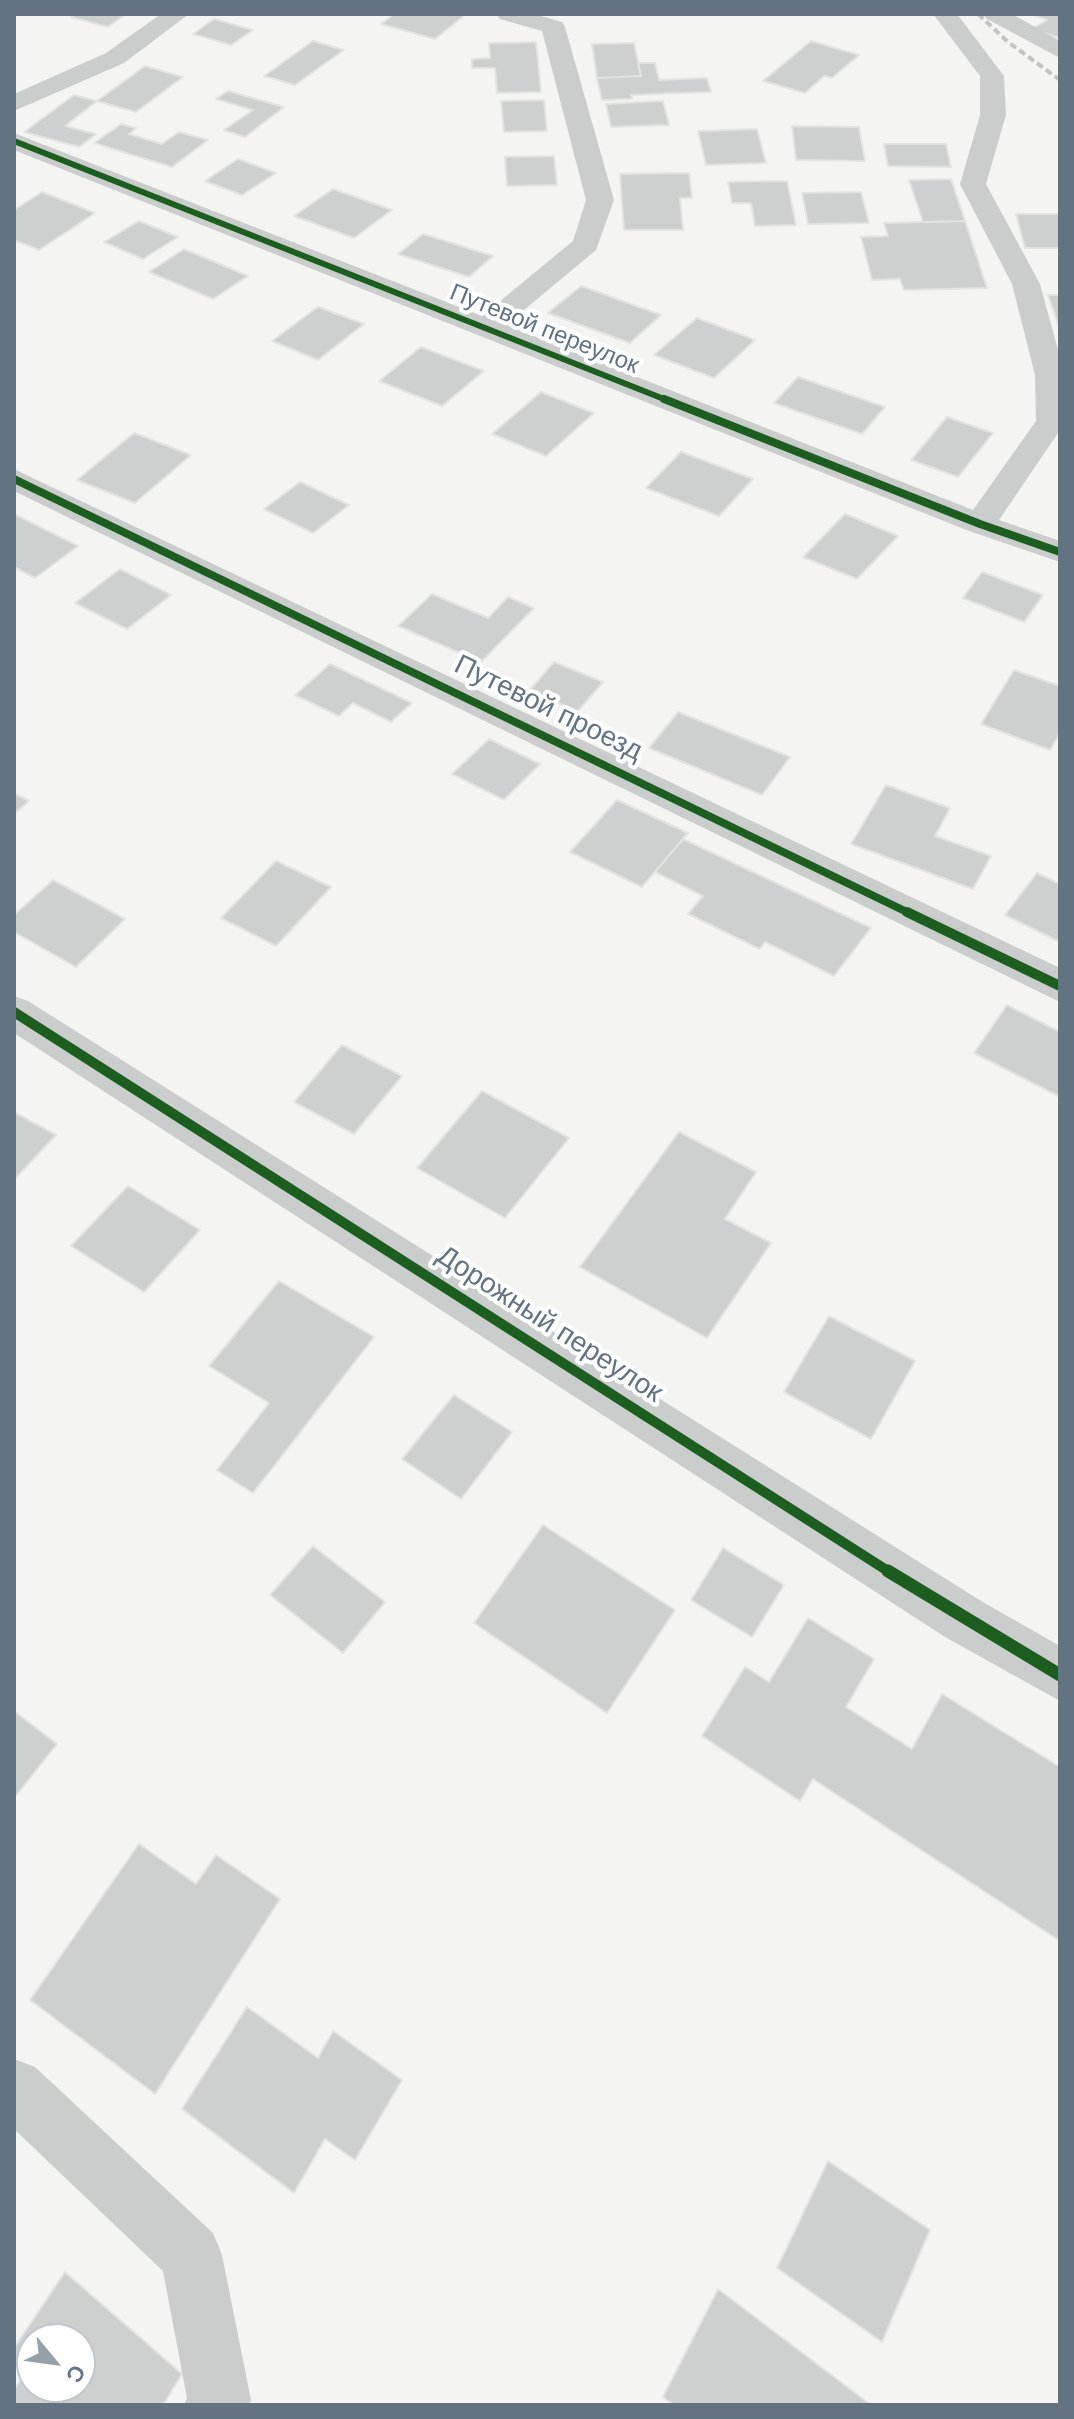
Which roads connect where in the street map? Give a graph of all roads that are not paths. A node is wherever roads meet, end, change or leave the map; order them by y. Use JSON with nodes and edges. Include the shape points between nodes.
{"nodes":[{"id":1,"x":177,"y":14,"type":"edge"},
{"id":2,"x":508,"y":14,"type":"edge"},
{"id":3,"x":945,"y":14,"type":"edge"},
{"id":4,"x":995,"y":14,"type":"edge"},
{"id":5,"x":1060,"y":51,"type":"edge"},
{"id":6,"x":14,"y":103,"type":"edge"},
{"id":7,"x":14,"y":141,"type":"edge"},
{"id":8,"x":485,"y":328,"type":"junction"},
{"id":9,"x":14,"y":479,"type":"edge"},
{"id":10,"x":980,"y":524,"type":"junction"},
{"id":11,"x":1060,"y":552,"type":"edge"},
{"id":12,"x":1060,"y":986,"type":"edge"},
{"id":13,"x":14,"y":1012,"type":"edge"},
{"id":14,"x":1060,"y":1675,"type":"edge"},
{"id":15,"x":14,"y":2088,"type":"edge"},
{"id":16,"x":216,"y":2405,"type":"edge"}],
"edges":[{"from":1,"to":6,"type":"street","via":[[115,58]]},
{"from":2,"to":8,"type":"street","via":[[553,27],[600,200],[586,244]]},
{"from":3,"to":10,"type":"street","via":[[992,76],[993,115],[973,184],[1026,284],[1050,375],[1051,421]]},
{"from":4,"to":5,"type":"street"},
{"from":7,"to":8,"type":"street","name":"Путевой переулок"},
{"from":8,"to":10,"type":"street","name":"Путевой переулок"},
{"from":9,"to":12,"type":"street","name":"Путевой проезд"},
{"from":10,"to":11,"type":"street","name":"Путевой переулок"},
{"from":13,"to":14,"type":"street","name":"Дорожный переулок","via":[[963,1619]]},
{"from":15,"to":16,"type":"street","via":[[191,2255]]}]}
